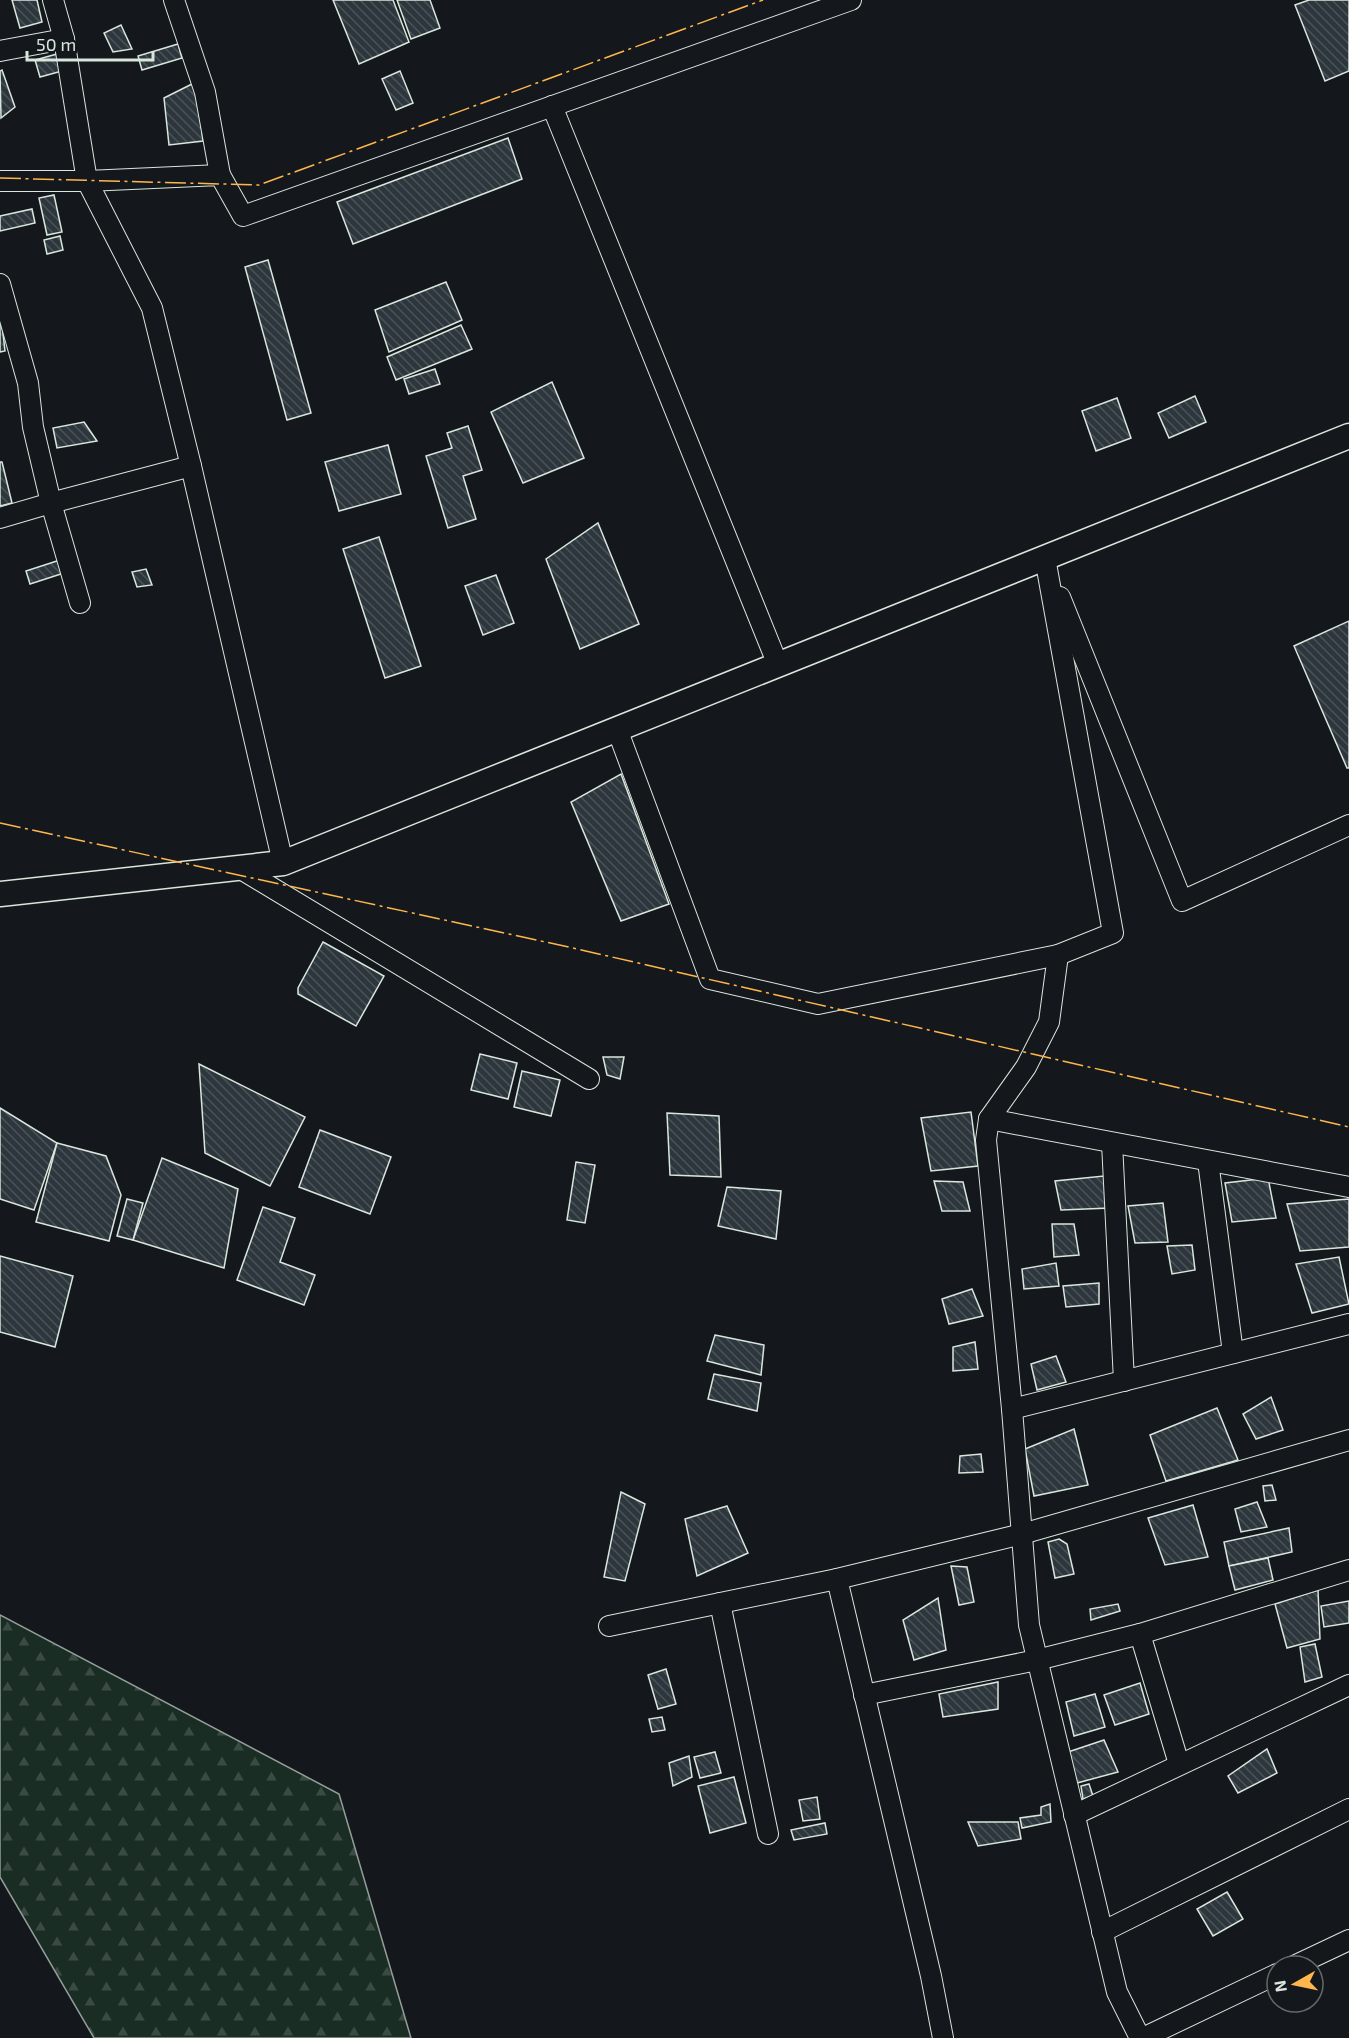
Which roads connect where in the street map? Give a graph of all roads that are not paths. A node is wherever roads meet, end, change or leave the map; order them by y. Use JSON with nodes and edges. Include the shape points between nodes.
{"nodes":[{"id":1,"x":53,"y":0,"type":"edge"},
{"id":2,"x":174,"y":0,"type":"edge"},
{"id":3,"x":851,"y":0,"type":"edge"},
{"id":4,"x":64,"y":39,"type":"junction"},
{"id":5,"x":0,"y":51,"type":"edge"},
{"id":6,"x":552,"y":106,"type":"junction"},
{"id":7,"x":220,"y":175,"type":"junction"},
{"id":8,"x":0,"y":181,"type":"edge"},
{"id":9,"x":87,"y":181,"type":"junction"},
{"id":10,"x":0,"y":284,"type":"edge"},
{"id":11,"x":1349,"y":436,"type":"edge"},
{"id":12,"x":191,"y":466,"type":"junction"},
{"id":13,"x":51,"y":502,"type":"junction"},
{"id":14,"x":0,"y":518,"type":"edge"},
{"id":15,"x":1045,"y":558,"type":"junction"},
{"id":16,"x":80,"y":603,"type":"dead end"},
{"id":17,"x":778,"y":665,"type":"junction"},
{"id":18,"x":617,"y":729,"type":"junction"},
{"id":19,"x":1349,"y":825,"type":"edge"},
{"id":20,"x":283,"y":863,"type":"junction"},
{"id":21,"x":241,"y":869,"type":"junction"},
{"id":22,"x":0,"y":894,"type":"edge"},
{"id":23,"x":1058,"y":955,"type":"junction"},
{"id":24,"x":589,"y":1079,"type":"dead end"},
{"id":25,"x":989,"y":1119,"type":"junction"},
{"id":26,"x":1112,"y":1143,"type":"junction"},
{"id":27,"x":1208,"y":1161,"type":"junction"},
{"id":28,"x":1349,"y":1187,"type":"edge"},
{"id":29,"x":1349,"y":1324,"type":"edge"},
{"id":30,"x":1233,"y":1353,"type":"junction"},
{"id":31,"x":1124,"y":1381,"type":"junction"},
{"id":32,"x":1012,"y":1409,"type":"junction"},
{"id":33,"x":1349,"y":1440,"type":"edge"},
{"id":34,"x":1022,"y":1534,"type":"junction"},
{"id":35,"x":1349,"y":1570,"type":"edge"},
{"id":36,"x":837,"y":1579,"type":"junction"},
{"id":37,"x":720,"y":1603,"type":"junction"},
{"id":38,"x":609,"y":1626,"type":"dead end"},
{"id":39,"x":1140,"y":1634,"type":"junction"},
{"id":40,"x":1037,"y":1660,"type":"junction"},
{"id":41,"x":1349,"y":1685,"type":"edge"},
{"id":42,"x":864,"y":1695,"type":"junction"},
{"id":43,"x":1179,"y":1764,"type":"junction"},
{"id":44,"x":1349,"y":1809,"type":"edge"},
{"id":45,"x":1074,"y":1815,"type":"junction"},
{"id":46,"x":768,"y":1834,"type":"dead end"},
{"id":47,"x":1102,"y":1932,"type":"junction"},
{"id":48,"x":1349,"y":1940,"type":"edge"},
{"id":49,"x":1319,"y":1954,"type":"edge"},
{"id":50,"x":1265,"y":1980,"type":"edge"},
{"id":51,"x":943,"y":2038,"type":"edge"},
{"id":52,"x":1141,"y":2038,"type":"edge"}],
"edges":[{"from":1,"to":4,"type":"street"},
{"from":2,"to":7,"type":"street","via":[[205,92]]},
{"from":3,"to":6,"type":"street"},
{"from":4,"to":5,"type":"street"},
{"from":4,"to":9,"type":"street"},
{"from":6,"to":7,"type":"street","via":[[243,216]]},
{"from":6,"to":17,"type":"street"},
{"from":7,"to":9,"type":"street"},
{"from":8,"to":9,"type":"street"},
{"from":9,"to":12,"type":"street","via":[[152,309]]},
{"from":10,"to":13,"type":"street","via":[[28,383],[33,427]]},
{"from":11,"to":15,"type":"main road"},
{"from":12,"to":13,"type":"street"},
{"from":12,"to":20,"type":"street"},
{"from":13,"to":14,"type":"street"},
{"from":13,"to":16,"type":"street"},
{"from":15,"to":17,"type":"main road"},
{"from":15,"to":19,"type":"street","via":[[1182,901]]},
{"from":15,"to":23,"type":"street","via":[[1113,933]]},
{"from":17,"to":18,"type":"main road"},
{"from":18,"to":20,"type":"main road"},
{"from":18,"to":23,"type":"street","via":[[710,979],[818,1004]]},
{"from":20,"to":21,"type":"main road"},
{"from":21,"to":22,"type":"main road"},
{"from":21,"to":24,"type":"street"},
{"from":23,"to":25,"type":"street","via":[[1049,1022],[1026,1067]]},
{"from":25,"to":26,"type":"street"},
{"from":25,"to":32,"type":"street","via":[[986,1140]]},
{"from":26,"to":27,"type":"street"},
{"from":26,"to":31,"type":"street"},
{"from":27,"to":28,"type":"street"},
{"from":27,"to":30,"type":"street"},
{"from":29,"to":30,"type":"street"},
{"from":30,"to":31,"type":"street"},
{"from":31,"to":32,"type":"street"},
{"from":32,"to":34,"type":"street"},
{"from":33,"to":34,"type":"street"},
{"from":34,"to":36,"type":"street"},
{"from":34,"to":40,"type":"street","via":[[1029,1625]]},
{"from":35,"to":39,"type":"street"},
{"from":36,"to":37,"type":"street"},
{"from":36,"to":42,"type":"street"},
{"from":37,"to":38,"type":"street"},
{"from":37,"to":46,"type":"street"},
{"from":39,"to":40,"type":"street"},
{"from":39,"to":43,"type":"street"},
{"from":40,"to":42,"type":"street"},
{"from":40,"to":45,"type":"street"},
{"from":41,"to":43,"type":"street"},
{"from":42,"to":51,"type":"street"},
{"from":43,"to":45,"type":"street"},
{"from":44,"to":47,"type":"street"},
{"from":45,"to":47,"type":"street"},
{"from":47,"to":52,"type":"street","via":[[1117,1992]]},
{"from":48,"to":49,"type":"street"},
{"from":50,"to":52,"type":"street"}]}
